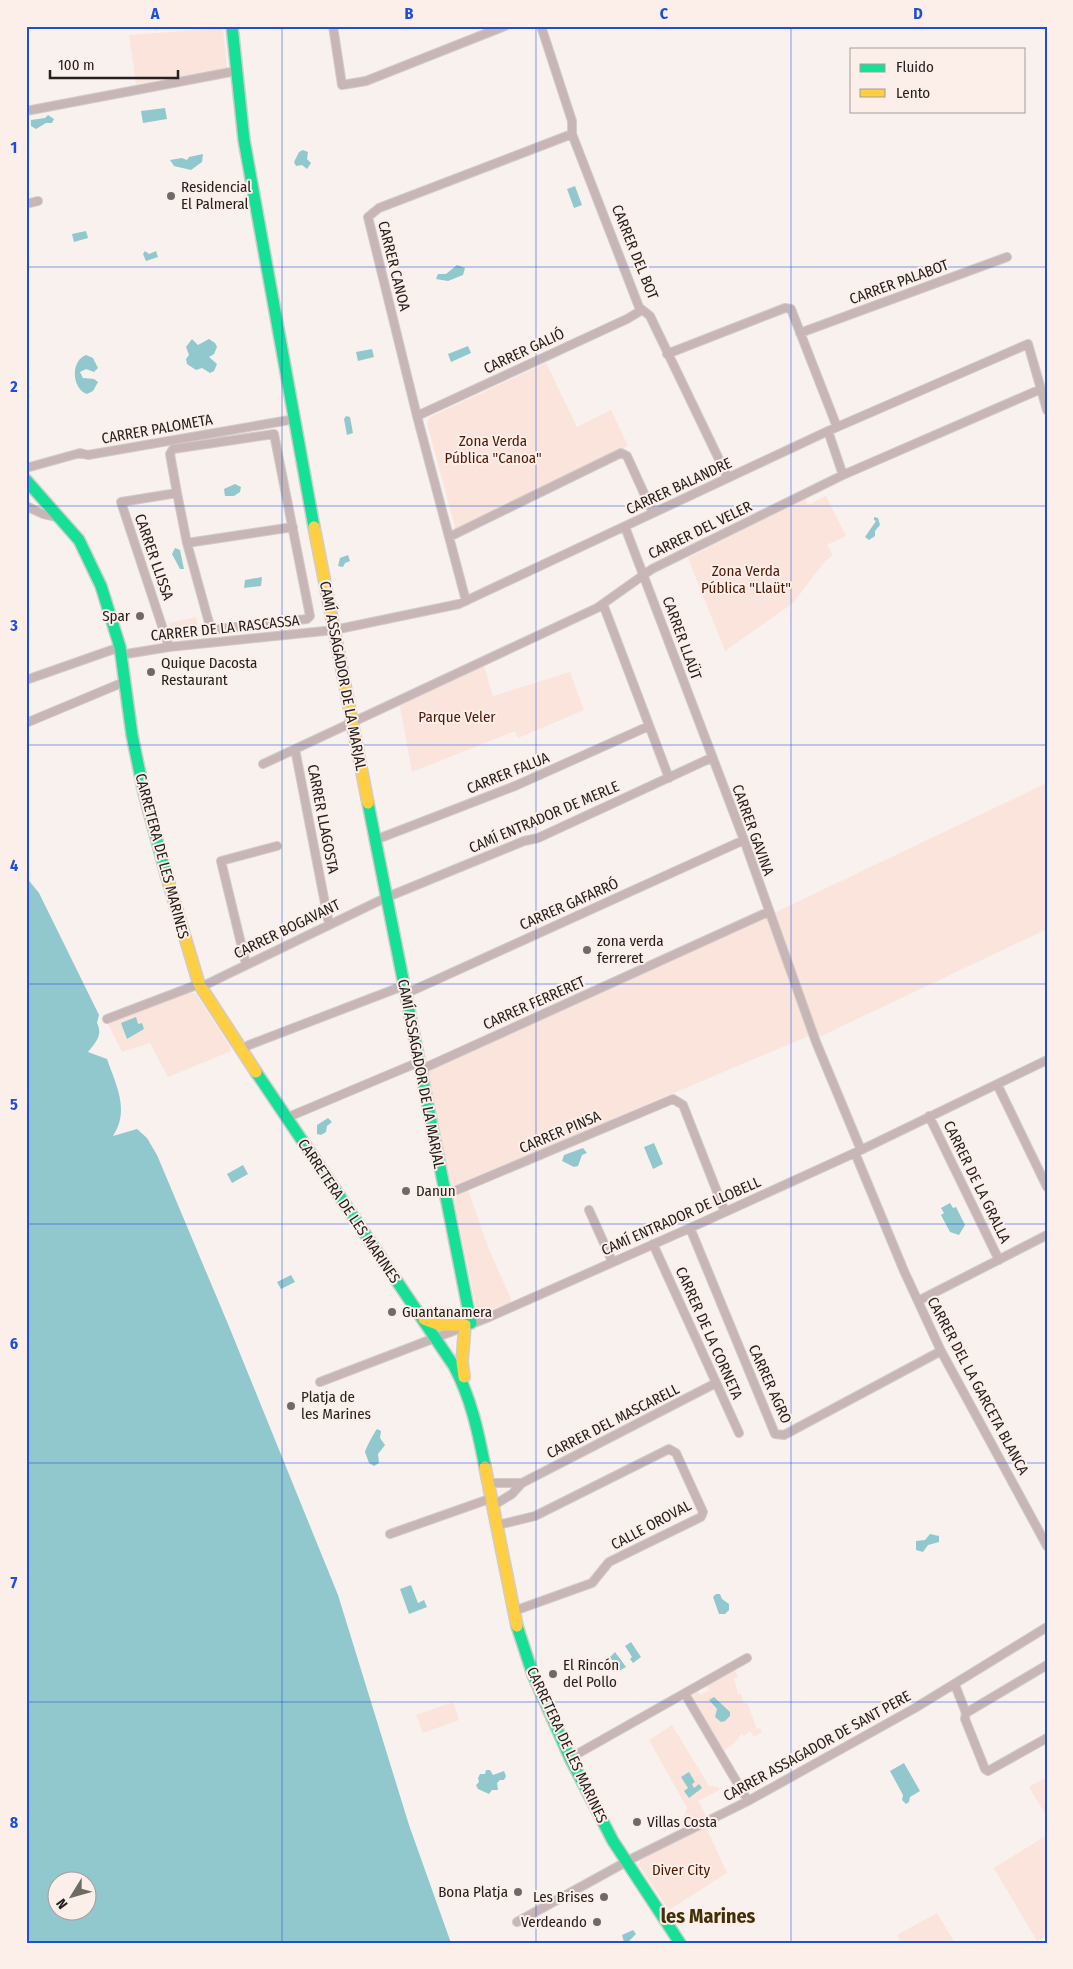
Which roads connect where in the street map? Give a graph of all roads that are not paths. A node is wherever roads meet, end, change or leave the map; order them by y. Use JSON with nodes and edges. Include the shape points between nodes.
{"nodes":[{"id":1,"x":232,"y":26,"type":"edge"},
{"id":2,"x":333,"y":26,"type":"edge"},
{"id":3,"x":505,"y":26,"type":"edge"},
{"id":4,"x":541,"y":26,"type":"edge"},
{"id":5,"x":236,"y":71,"type":"junction"},
{"id":6,"x":26,"y":111,"type":"edge"},
{"id":7,"x":572,"y":134,"type":"junction"},
{"id":8,"x":38,"y":201,"type":"dead end"},
{"id":9,"x":26,"y":204,"type":"edge"},
{"id":10,"x":1007,"y":257,"type":"dead end"},
{"id":11,"x":642,"y":310,"type":"junction"},
{"id":12,"x":800,"y":333,"type":"junction"},
{"id":13,"x":667,"y":354,"type":"junction"},
{"id":14,"x":1041,"y":388,"type":"junction"},
{"id":15,"x":1047,"y":410,"type":"edge"},
{"id":16,"x":417,"y":416,"type":"junction"},
{"id":17,"x":294,"y":419,"type":"junction"},
{"id":18,"x":837,"y":427,"type":"junction"},
{"id":19,"x":828,"y":431,"type":"junction"},
{"id":20,"x":26,"y":468,"type":"edge"},
{"id":21,"x":843,"y":475,"type":"junction"},
{"id":22,"x":728,"y":478,"type":"junction"},
{"id":23,"x":26,"y":480,"type":"edge"},
{"id":24,"x":177,"y":493,"type":"junction"},
{"id":25,"x":26,"y":506,"type":"edge"},
{"id":26,"x":653,"y":513,"type":"junction"},
{"id":27,"x":61,"y":518,"type":"junction"},
{"id":28,"x":293,"y":527,"type":"junction"},
{"id":29,"x":625,"y":527,"type":"junction"},
{"id":30,"x":449,"y":537,"type":"junction"},
{"id":31,"x":186,"y":543,"type":"junction"},
{"id":32,"x":644,"y":574,"type":"junction"},
{"id":33,"x":466,"y":601,"type":"junction"},
{"id":34,"x":603,"y":604,"type":"junction"},
{"id":35,"x":334,"y":630,"type":"junction"},
{"id":36,"x":170,"y":647,"type":"junction"},
{"id":37,"x":120,"y":651,"type":"junction"},
{"id":38,"x":26,"y":680,"type":"edge"},
{"id":39,"x":124,"y":682,"type":"junction"},
{"id":40,"x":26,"y":723,"type":"edge"},
{"id":41,"x":351,"y":723,"type":"junction"},
{"id":42,"x":649,"y":726,"type":"junction"},
{"id":43,"x":295,"y":749,"type":"junction"},
{"id":44,"x":711,"y":758,"type":"junction"},
{"id":45,"x":263,"y":764,"type":"dead end"},
{"id":46,"x":669,"y":778,"type":"junction"},
{"id":47,"x":374,"y":840,"type":"junction"},
{"id":48,"x":744,"y":840,"type":"junction"},
{"id":49,"x":277,"y":846,"type":"dead end"},
{"id":50,"x":385,"y":898,"type":"junction"},
{"id":51,"x":768,"y":912,"type":"junction"},
{"id":52,"x":330,"y":924,"type":"junction"},
{"id":53,"x":246,"y":964,"type":"junction"},
{"id":54,"x":200,"y":985,"type":"junction"},
{"id":55,"x":404,"y":990,"type":"junction"},
{"id":56,"x":106,"y":1019,"type":"dead end"},
{"id":57,"x":241,"y":1050,"type":"junction"},
{"id":58,"x":1047,"y":1060,"type":"edge"},
{"id":59,"x":420,"y":1066,"type":"junction"},
{"id":60,"x":997,"y":1084,"type":"junction"},
{"id":61,"x":930,"y":1116,"type":"junction"},
{"id":62,"x":286,"y":1118,"type":"junction"},
{"id":63,"x":858,"y":1152,"type":"junction"},
{"id":64,"x":1047,"y":1188,"type":"edge"},
{"id":65,"x":445,"y":1195,"type":"junction"},
{"id":66,"x":589,"y":1210,"type":"dead end"},
{"id":67,"x":725,"y":1212,"type":"junction"},
{"id":68,"x":690,"y":1228,"type":"junction"},
{"id":69,"x":1047,"y":1235,"type":"edge"},
{"id":70,"x":653,"y":1244,"type":"junction"},
{"id":71,"x":1000,"y":1260,"type":"junction"},
{"id":72,"x":612,"y":1261,"type":"junction"},
{"id":73,"x":918,"y":1301,"type":"junction"},
{"id":74,"x":424,"y":1319,"type":"junction"},
{"id":75,"x":468,"y":1324,"type":"junction"},
{"id":76,"x":437,"y":1337,"type":"junction"},
{"id":77,"x":941,"y":1351,"type":"junction"},
{"id":78,"x":320,"y":1382,"type":"dead end"},
{"id":79,"x":716,"y":1383,"type":"junction"},
{"id":80,"x":466,"y":1389,"type":"junction"},
{"id":81,"x":739,"y":1433,"type":"dead end"},
{"id":82,"x":489,"y":1483,"type":"junction"},
{"id":83,"x":522,"y":1483,"type":"junction"},
{"id":84,"x":493,"y":1501,"type":"junction"},
{"id":85,"x":498,"y":1525,"type":"junction"},
{"id":86,"x":390,"y":1534,"type":"dead end"},
{"id":87,"x":1047,"y":1546,"type":"edge"},
{"id":88,"x":514,"y":1611,"type":"junction"},
{"id":89,"x":1047,"y":1627,"type":"edge"},
{"id":90,"x":746,"y":1658,"type":"dead end"},
{"id":91,"x":1047,"y":1665,"type":"edge"},
{"id":92,"x":955,"y":1685,"type":"junction"},
{"id":93,"x":685,"y":1694,"type":"junction"},
{"id":94,"x":966,"y":1713,"type":"junction"},
{"id":95,"x":1047,"y":1738,"type":"edge"},
{"id":96,"x":570,"y":1758,"type":"junction"},
{"id":97,"x":748,"y":1800,"type":"junction"},
{"id":98,"x":626,"y":1862,"type":"junction"},
{"id":99,"x":516,"y":1922,"type":"dead end"},
{"id":100,"x":680,"y":1943,"type":"edge"}],
"edges":[{"from":1,"to":5,"type":"main road","name":"CAMÍ ASSAGADOR DE LA MARJAL"},
{"from":2,"to":3,"type":"street","via":[[342,85],[366,81]]},
{"from":4,"to":7,"type":"street","name":"CARRER DEL BOT","via":[[572,121]]},
{"from":5,"to":6,"type":"street"},
{"from":5,"to":17,"type":"main road","name":"CAMÍ ASSAGADOR DE LA MARJAL","via":[[244,140]]},
{"from":7,"to":11,"type":"street","name":"CARRER DEL BOT"},
{"from":7,"to":16,"type":"street","name":"CARRER CANOA","via":[[379,208],[369,215]]},
{"from":8,"to":9,"type":"street"},
{"from":10,"to":12,"type":"street","name":"CARRER PALABOT"},
{"from":11,"to":13,"type":"street","name":"CARRER DEL BOT","via":[[650,316]]},
{"from":11,"to":16,"type":"street","name":"CARRER GALIÓ"},
{"from":12,"to":13,"type":"street","via":[[791,309],[785,308]]},
{"from":12,"to":18,"type":"street"},
{"from":13,"to":22,"type":"street","name":"CARRER DEL BOT"},
{"from":14,"to":15,"type":"street"},
{"from":14,"to":18,"type":"street","name":"CARRER BALANDRE","via":[[1028,344]]},
{"from":14,"to":21,"type":"street","name":"CARRER DEL VELER"},
{"from":16,"to":30,"type":"street","name":"CARRER CANOA"},
{"from":17,"to":20,"type":"street","name":"CARRER PALOMETA","via":[[88,455],[80,453]]},
{"from":17,"to":35,"type":"main road","name":"CAMÍ ASSAGADOR DE LA MARJAL"},
{"from":18,"to":19,"type":"street","name":"CARRER BALANDRE"},
{"from":19,"to":21,"type":"street"},
{"from":19,"to":22,"type":"street","name":"CARRER BALANDRE"},
{"from":21,"to":32,"type":"street","name":"CARRER DEL VELER"},
{"from":22,"to":26,"type":"street","name":"CARRER BALANDRE"},
{"from":23,"to":27,"type":"main road","name":"CARRETERA DE LES MARINES"},
{"from":24,"to":28,"type":"street","via":[[170,454],[173,449],[272,432],[276,435]]},
{"from":24,"to":31,"type":"street"},
{"from":24,"to":36,"type":"street","name":"CARRER LLISSA","via":[[121,502]]},
{"from":25,"to":27,"type":"street"},
{"from":26,"to":29,"type":"street","name":"CARRER BALANDRE"},
{"from":26,"to":30,"type":"street","via":[[626,456],[621,453]]},
{"from":27,"to":37,"type":"main road","name":"CARRETERA DE LES MARINES","via":[[79,540],[93,567]]},
{"from":28,"to":31,"type":"street"},
{"from":28,"to":31,"type":"street","via":[[310,616],[307,619],[211,630]]},
{"from":29,"to":32,"type":"street","name":"CARRER LLAÜT"},
{"from":29,"to":33,"type":"street","name":"CARRER BALANDRE"},
{"from":30,"to":33,"type":"street","name":"CARRER CANOA"},
{"from":32,"to":34,"type":"street","name":"CARRER DEL VELER"},
{"from":32,"to":44,"type":"street","name":"CARRER LLAÜT"},
{"from":33,"to":35,"type":"street","name":"CARRER BALANDRE"},
{"from":34,"to":41,"type":"street","name":"CARRER DEL VELER"},
{"from":34,"to":42,"type":"street"},
{"from":35,"to":36,"type":"street","name":"CARRER DE LA RASCASSA"},
{"from":35,"to":41,"type":"main road","name":"CAMÍ ASSAGADOR DE LA MARJAL"},
{"from":36,"to":37,"type":"street","name":"CARRER DE LA RASCASSA"},
{"from":37,"to":38,"type":"street","name":"CARRER DE LA RASCASSA"},
{"from":37,"to":39,"type":"main road","name":"CARRETERA DE LES MARINES"},
{"from":39,"to":40,"type":"street"},
{"from":39,"to":54,"type":"main road","name":"CARRETERA DE LES MARINES","via":[[144,793],[188,953]]},
{"from":41,"to":43,"type":"street","name":"CARRER LLAGOSTA"},
{"from":41,"to":47,"type":"main road","name":"CAMÍ ASSAGADOR DE LA MARJAL"},
{"from":42,"to":46,"type":"street"},
{"from":42,"to":47,"type":"street","name":"CARRER FALUA","via":[[515,786]]},
{"from":43,"to":45,"type":"street","name":"CARRER LLAGOSTA"},
{"from":43,"to":52,"type":"street","name":"CARRER LLAGOSTA"},
{"from":44,"to":46,"type":"street","name":"CAMÍ ENTRADOR DE MERLE"},
{"from":44,"to":48,"type":"street","name":"CARRER GAVINA"},
{"from":46,"to":50,"type":"street","name":"CAMÍ ENTRADOR DE MERLE","via":[[538,838]]},
{"from":47,"to":50,"type":"main road","name":"CAMÍ ASSAGADOR DE LA MARJAL"},
{"from":48,"to":51,"type":"street","name":"CARRER GAVINA"},
{"from":48,"to":55,"type":"street","name":"CARRER GAFARRÓ"},
{"from":49,"to":53,"type":"street","via":[[221,861]]},
{"from":50,"to":52,"type":"street","name":"CARRER BOGAVANT"},
{"from":50,"to":55,"type":"main road","name":"CAMÍ ASSAGADOR DE LA MARJAL"},
{"from":51,"to":59,"type":"street","name":"CARRER FERRERET"},
{"from":51,"to":63,"type":"street","name":"CARRER GAVINA"},
{"from":52,"to":53,"type":"street","name":"CARRER BOGAVANT"},
{"from":53,"to":54,"type":"street","name":"CARRER BOGAVANT"},
{"from":54,"to":56,"type":"street","name":"CARRER BOGAVANT"},
{"from":54,"to":57,"type":"main road","name":"CARRETERA DE LES MARINES"},
{"from":55,"to":57,"type":"street","name":"CARRER GAFARRÓ"},
{"from":55,"to":59,"type":"main road","name":"CAMÍ ASSAGADOR DE LA MARJAL"},
{"from":57,"to":62,"type":"main road","name":"CARRETERA DE LES MARINES"},
{"from":58,"to":60,"type":"street","name":"CAMÍ ENTRADOR DE LLOBELL"},
{"from":59,"to":62,"type":"street","name":"CARRER FERRERET"},
{"from":59,"to":65,"type":"main road","name":"CAMÍ ASSAGADOR DE LA MARJAL"},
{"from":60,"to":61,"type":"street","name":"CAMÍ ENTRADOR DE LLOBELL"},
{"from":60,"to":64,"type":"street"},
{"from":61,"to":63,"type":"street","name":"CAMÍ ENTRADOR DE LLOBELL"},
{"from":61,"to":71,"type":"street","name":"CARRER DE LA GRALLA"},
{"from":62,"to":74,"type":"main road","name":"CARRETERA DE LES MARINES"},
{"from":63,"to":67,"type":"street","name":"CAMÍ ENTRADOR DE LLOBELL"},
{"from":63,"to":73,"type":"street","name":"CARRER DEL LA GARCETA BLANCA"},
{"from":65,"to":67,"type":"street","name":"CARRER PINSA","via":[[673,1099],[683,1105]]},
{"from":65,"to":75,"type":"main road","name":"CAMÍ ASSAGADOR DE LA MARJAL"},
{"from":66,"to":72,"type":"street"},
{"from":67,"to":68,"type":"street","name":"CAMÍ ENTRADOR DE LLOBELL"},
{"from":68,"to":70,"type":"street","name":"CAMÍ ENTRADOR DE LLOBELL"},
{"from":68,"to":77,"type":"street","name":"CARRER AGRO","via":[[776,1434],[784,1435]]},
{"from":69,"to":71,"type":"street","name":"CARRER DE LA GRALLA"},
{"from":70,"to":72,"type":"street","name":"CAMÍ ENTRADOR DE LLOBELL"},
{"from":70,"to":79,"type":"street","name":"CARRER DE LA CORNETA"},
{"from":71,"to":73,"type":"street","name":"CARRER DE LA GRALLA"},
{"from":72,"to":75,"type":"street","name":"CAMÍ ENTRADOR DE LLOBELL"},
{"from":73,"to":77,"type":"street","name":"CARRER DEL LA GARCETA BLANCA"},
{"from":74,"to":75,"type":"main road","via":[[440,1325]]},
{"from":74,"to":76,"type":"main road","name":"CARRETERA DE LES MARINES"},
{"from":75,"to":76,"type":"street","name":"CAMÍ ENTRADOR DE LLOBELL"},
{"from":75,"to":80,"type":"main road","name":"CAMÍ ASSAGADOR DE LA MARJAL","via":[[462,1362]]},
{"from":76,"to":78,"type":"street","name":"CAMÍ ENTRADOR DE LLOBELL"},
{"from":76,"to":80,"type":"main road","name":"CARRETERA DE LES MARINES"},
{"from":77,"to":87,"type":"street","name":"CARRER DEL LA GARCETA BLANCA"},
{"from":79,"to":81,"type":"street","name":"CARRER DE LA CORNETA"},
{"from":79,"to":83,"type":"street","name":"CARRER DEL MASCARELL"},
{"from":80,"to":82,"type":"main road","name":"CARRETERA DE LES MARINES"},
{"from":82,"to":83,"type":"street","name":"CARRER DEL MASCARELL"},
{"from":82,"to":84,"type":"main road","name":"CARRETERA DE LES MARINES"},
{"from":83,"to":84,"type":"street","name":"CARRER DEL MASCARELL","via":[[512,1494]]},
{"from":84,"to":85,"type":"main road","name":"CARRETERA DE LES MARINES"},
{"from":84,"to":86,"type":"street","name":"CARRER DEL MASCARELL"},
{"from":85,"to":88,"type":"main road","name":"CARRETERA DE LES MARINES"},
{"from":85,"to":88,"type":"street","name":"CALLE OROVAL","via":[[535,1516],[670,1449],[676,1453],[703,1512],[701,1517],[609,1562],[592,1583]]},
{"from":88,"to":96,"type":"main road","name":"CARRETERA DE LES MARINES","via":[[532,1675]]},
{"from":89,"to":92,"type":"street","name":"CARRER ASSAGADOR DE SANT PERE"},
{"from":90,"to":93,"type":"street"},
{"from":91,"to":94,"type":"street"},
{"from":92,"to":94,"type":"street"},
{"from":92,"to":97,"type":"street","name":"CARRER ASSAGADOR DE SANT PERE"},
{"from":93,"to":96,"type":"street"},
{"from":93,"to":97,"type":"street"},
{"from":94,"to":95,"type":"street","via":[[964,1719],[988,1771]]},
{"from":96,"to":98,"type":"main road","name":"CARRETERA DE LES MARINES"},
{"from":97,"to":98,"type":"street","name":"CARRER ASSAGADOR DE SANT PERE"},
{"from":98,"to":99,"type":"street","name":"CARRER ASSAGADOR DE SANT PERE"},
{"from":98,"to":100,"type":"main road","name":"CARRETERA DE LES MARINES"}]}
